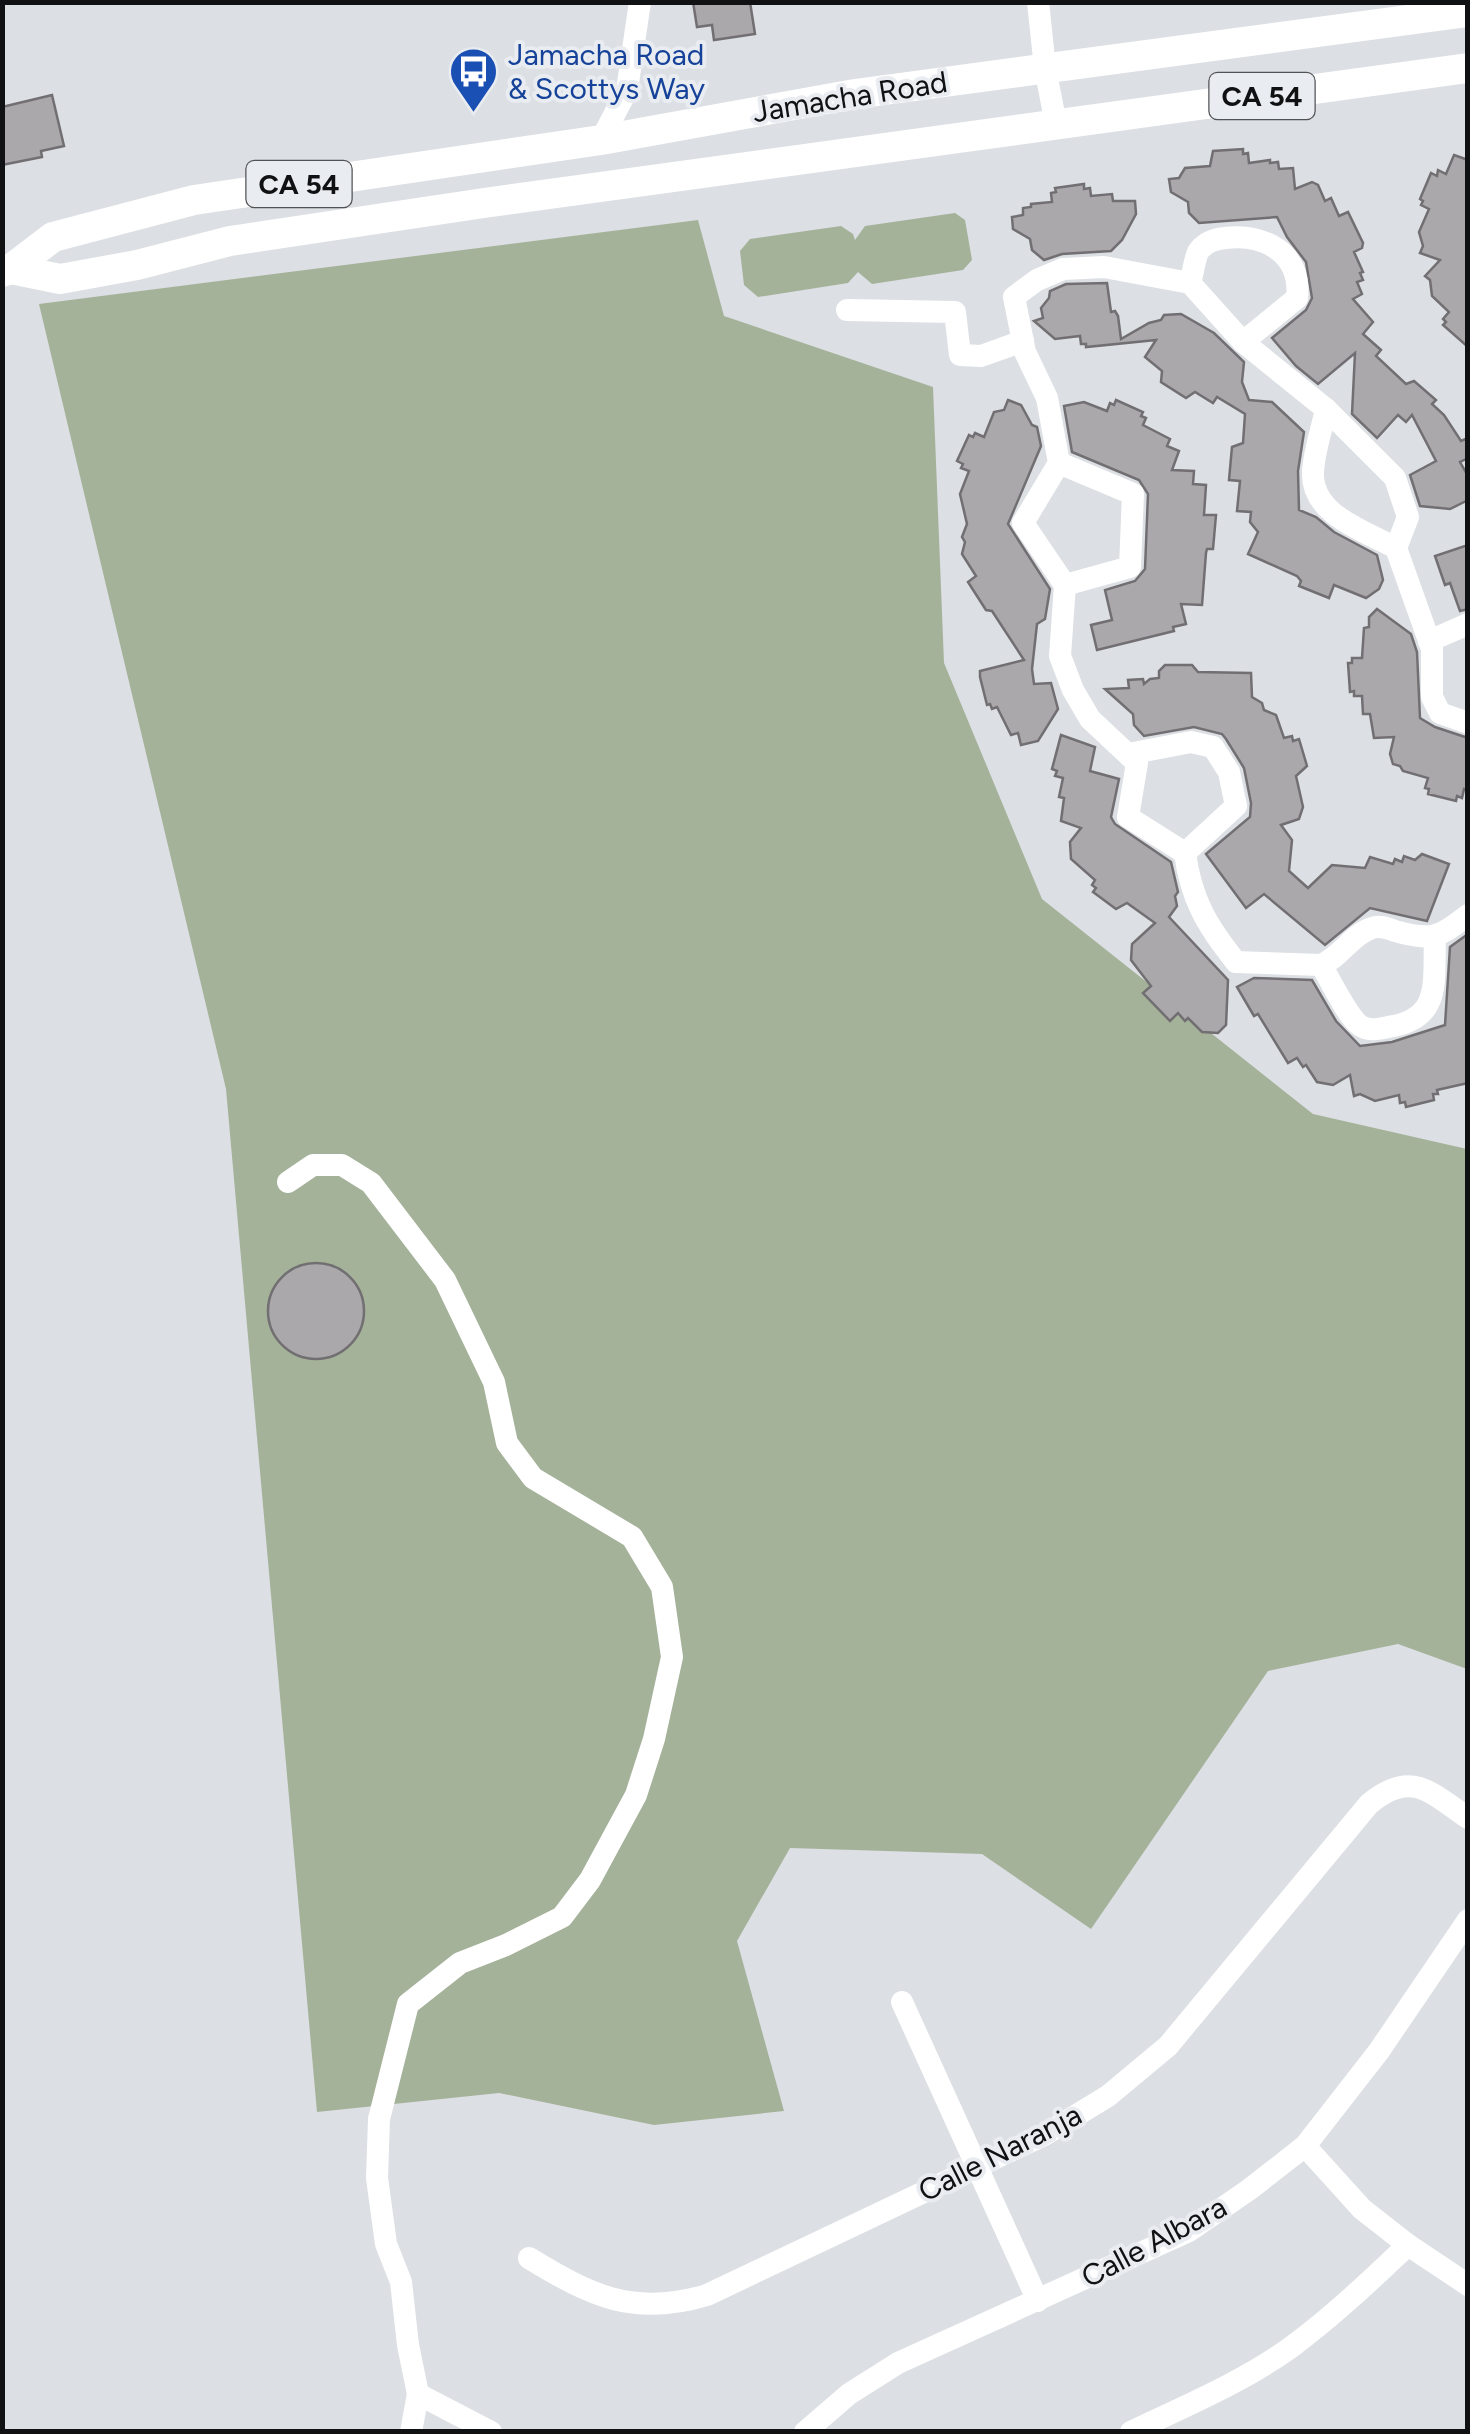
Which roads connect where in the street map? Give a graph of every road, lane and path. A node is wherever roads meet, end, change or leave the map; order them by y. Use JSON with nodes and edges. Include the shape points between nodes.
{"nodes":[{"id":1,"x":640,"y":2,"type":"edge"},
{"id":2,"x":1038,"y":2,"type":"edge"},
{"id":3,"x":1451,"y":10,"type":"edge"},
{"id":4,"x":1045,"y":68,"type":"junction"},
{"id":5,"x":1468,"y":68,"type":"edge"},
{"id":6,"x":1056,"y":124,"type":"junction"},
{"id":7,"x":601,"y":140,"type":"junction"},
{"id":8,"x":656,"y":178,"type":"junction"},
{"id":9,"x":7,"y":271,"type":"edge"},
{"id":10,"x":1190,"y":283,"type":"junction"},
{"id":11,"x":848,"y":310,"type":"dead end"},
{"id":12,"x":1243,"y":342,"type":"junction"},
{"id":13,"x":1024,"y":347,"type":"junction"},
{"id":14,"x":1326,"y":409,"type":"junction"},
{"id":15,"x":1059,"y":463,"type":"junction"},
{"id":16,"x":1396,"y":548,"type":"junction"},
{"id":17,"x":1064,"y":585,"type":"junction"},
{"id":18,"x":1468,"y":624,"type":"edge"},
{"id":19,"x":1429,"y":641,"type":"junction"},
{"id":20,"x":1468,"y":723,"type":"edge"},
{"id":21,"x":1128,"y":754,"type":"junction"},
{"id":22,"x":1185,"y":853,"type":"junction"},
{"id":23,"x":1468,"y":915,"type":"edge"},
{"id":24,"x":1436,"y":938,"type":"junction"},
{"id":25,"x":1321,"y":965,"type":"junction"},
{"id":26,"x":288,"y":1182,"type":"dead end"},
{"id":27,"x":1468,"y":1818,"type":"edge"},
{"id":28,"x":1468,"y":1920,"type":"edge"},
{"id":29,"x":902,"y":2002,"type":"dead end"},
{"id":30,"x":1305,"y":2146,"type":"junction"},
{"id":31,"x":978,"y":2166,"type":"junction"},
{"id":32,"x":1408,"y":2245,"type":"junction"},
{"id":33,"x":529,"y":2258,"type":"dead end"},
{"id":34,"x":1468,"y":2285,"type":"edge"},
{"id":35,"x":1038,"y":2301,"type":"junction"},
{"id":36,"x":418,"y":2394,"type":"junction"},
{"id":37,"x":411,"y":2432,"type":"edge"},
{"id":38,"x":492,"y":2432,"type":"edge"},
{"id":39,"x":805,"y":2432,"type":"edge"},
{"id":40,"x":1131,"y":2432,"type":"edge"}],
"edges":[{"from":1,"to":7,"type":"street","via":[[627,90]]},
{"from":2,"to":4,"type":"street"},
{"from":3,"to":4,"type":"main road","name":"Jamacha Road","number":"CA 54"},
{"from":4,"to":6,"type":"street"},
{"from":4,"to":7,"type":"main road","name":"Jamacha Road","number":"CA 54"},
{"from":5,"to":6,"type":"main road","name":"Jamacha Road","number":"CA 54"},
{"from":6,"to":8,"type":"main road","name":"Jamacha Road","number":"CA 54"},
{"from":7,"to":8,"type":"main road"},
{"from":7,"to":9,"type":"main road","name":"Jamacha Road","number":"CA 54","via":[[194,200],[53,236]]},
{"from":8,"to":9,"type":"main road","name":"Jamacha Road","number":"CA 54","via":[[230,241],[60,279]]},
{"from":10,"to":12,"type":"street"},
{"from":10,"to":12,"type":"street","via":[[1199,250],[1212,240],[1268,240],[1284,256],[1299,284],[1297,298]]},
{"from":10,"to":13,"type":"street","via":[[1104,267],[1037,280],[1014,297]]},
{"from":11,"to":13,"type":"street","via":[[955,312],[960,355]]},
{"from":12,"to":14,"type":"street"},
{"from":13,"to":15,"type":"street","via":[[1046,398]]},
{"from":14,"to":16,"type":"street","via":[[1395,478],[1408,517]]},
{"from":14,"to":16,"type":"street","via":[[1313,472],[1316,492],[1330,512]]},
{"from":15,"to":17,"type":"street","via":[[1023,524]]},
{"from":15,"to":17,"type":"street","via":[[1133,494],[1130,567]]},
{"from":16,"to":19,"type":"street"},
{"from":17,"to":21,"type":"street","via":[[1060,656],[1090,719]]},
{"from":18,"to":19,"type":"street"},
{"from":19,"to":20,"type":"street","via":[[1432,697],[1440,713]]},
{"from":21,"to":22,"type":"street","via":[[1137,763],[1128,817]]},
{"from":21,"to":22,"type":"street","via":[[1192,742],[1214,747],[1229,772],[1236,806]]},
{"from":22,"to":25,"type":"street","via":[[1190,889],[1236,962]]},
{"from":23,"to":24,"type":"street"},
{"from":24,"to":25,"type":"street","via":[[1369,928]]},
{"from":24,"to":25,"type":"street","via":[[1432,1000],[1427,1010],[1396,1026],[1372,1030],[1357,1023]]},
{"from":26,"to":36,"type":"street","via":[[313,1165],[342,1164],[372,1183],[445,1280],[494,1382],[507,1443],[532,1478],[632,1538],[662,1588],[672,1657],[636,1795],[562,1917],[460,1962],[408,2004],[379,2119],[377,2178]]},
{"from":27,"to":31,"type":"street","name":"Calle Naranja","via":[[1421,1786],[1386,1790],[1168,2046],[1075,2118]]},
{"from":28,"to":30,"type":"street","name":"Calle Albara"},
{"from":29,"to":31,"type":"street"},
{"from":30,"to":32,"type":"street","via":[[1362,2208]]},
{"from":30,"to":35,"type":"street","name":"Calle Albara","via":[[1189,2231]]},
{"from":31,"to":33,"type":"street","name":"Calle Naranja","via":[[683,2303],[600,2297]]},
{"from":31,"to":35,"type":"street"},
{"from":32,"to":34,"type":"street"},
{"from":32,"to":40,"type":"street","via":[[1289,2349]]},
{"from":35,"to":39,"type":"street","name":"Calle Albara","via":[[898,2363]]},
{"from":36,"to":37,"type":"street"},
{"from":36,"to":38,"type":"street"}]}
